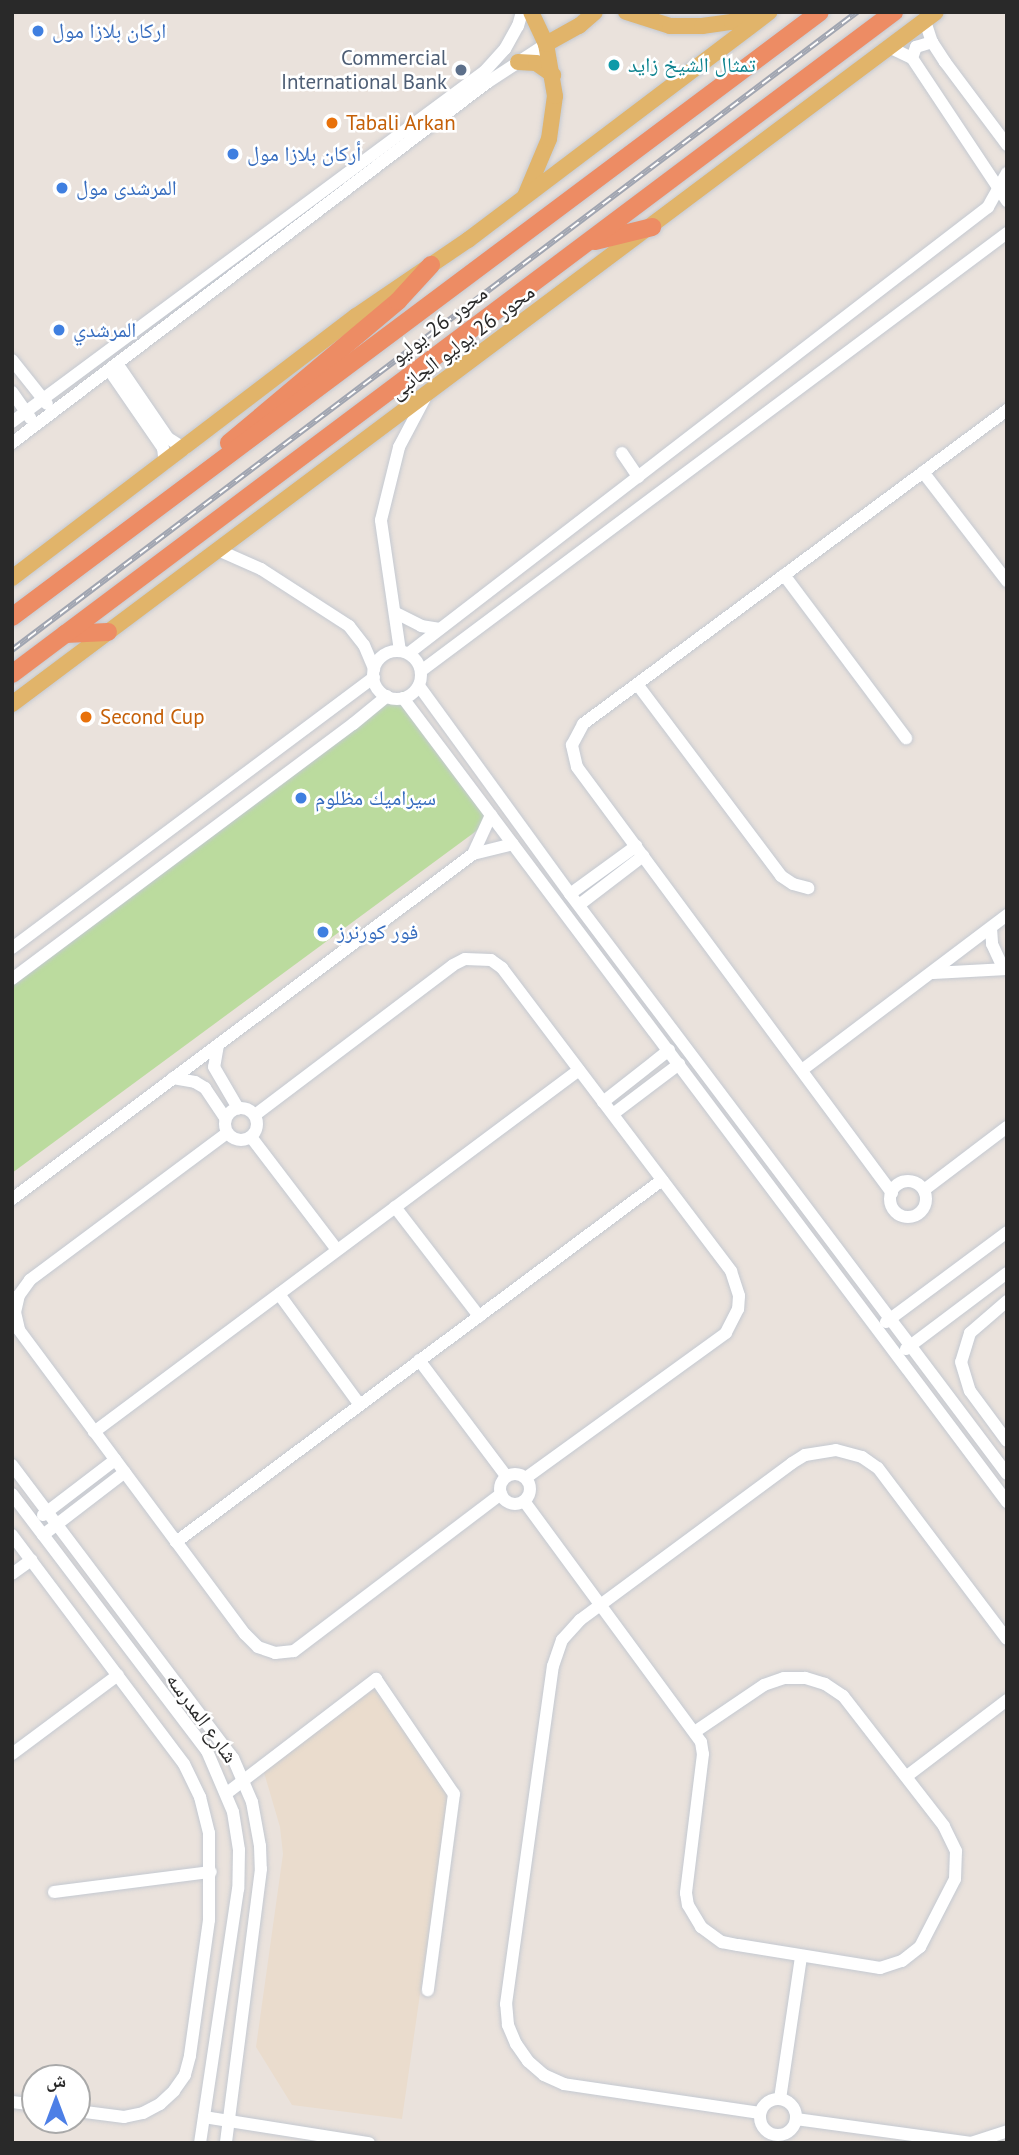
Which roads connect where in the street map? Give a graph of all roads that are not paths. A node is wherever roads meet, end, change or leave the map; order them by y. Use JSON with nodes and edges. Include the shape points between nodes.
{"nodes":[{"id":1,"x":522,"y":12,"type":"edge"},
{"id":2,"x":531,"y":12,"type":"edge"},
{"id":3,"x":596,"y":12,"type":"edge"},
{"id":4,"x":755,"y":12,"type":"edge"},
{"id":5,"x":769,"y":12,"type":"edge"},
{"id":6,"x":820,"y":12,"type":"edge"},
{"id":7,"x":894,"y":12,"type":"edge"},
{"id":8,"x":636,"y":14,"type":"edge"},
{"id":9,"x":930,"y":16,"type":"edge"},
{"id":10,"x":932,"y":42,"type":"junction"},
{"id":11,"x":546,"y":44,"type":"junction"},
{"id":12,"x":889,"y":47,"type":"junction"},
{"id":13,"x":912,"y":58,"type":"junction"},
{"id":14,"x":518,"y":62,"type":"junction"},
{"id":15,"x":553,"y":75,"type":"junction"},
{"id":16,"x":1007,"y":145,"type":"edge"},
{"id":17,"x":1007,"y":173,"type":"edge"},
{"id":18,"x":998,"y":188,"type":"junction"},
{"id":19,"x":523,"y":199,"type":"junction"},
{"id":20,"x":1007,"y":201,"type":"edge"},
{"id":21,"x":652,"y":226,"type":"junction"},
{"id":22,"x":1007,"y":233,"type":"edge"},
{"id":23,"x":585,"y":244,"type":"junction"},
{"id":24,"x":431,"y":265,"type":"junction"},
{"id":25,"x":182,"y":293,"type":"junction"},
{"id":26,"x":194,"y":308,"type":"junction"},
{"id":27,"x":14,"y":366,"type":"edge"},
{"id":28,"x":114,"y":368,"type":"junction"},
{"id":29,"x":12,"y":392,"type":"edge"},
{"id":30,"x":429,"y":392,"type":"junction"},
{"id":31,"x":43,"y":399,"type":"junction"},
{"id":32,"x":1007,"y":410,"type":"edge"},
{"id":33,"x":26,"y":412,"type":"junction"},
{"id":34,"x":54,"y":413,"type":"junction"},
{"id":35,"x":12,"y":422,"type":"edge"},
{"id":36,"x":36,"y":425,"type":"junction"},
{"id":37,"x":12,"y":443,"type":"edge"},
{"id":38,"x":185,"y":449,"type":"junction"},
{"id":39,"x":622,"y":453,"type":"dead end"},
{"id":40,"x":165,"y":464,"type":"junction"},
{"id":41,"x":212,"y":468,"type":"junction"},
{"id":42,"x":923,"y":472,"type":"junction"},
{"id":43,"x":638,"y":477,"type":"junction"},
{"id":44,"x":218,"y":550,"type":"junction"},
{"id":45,"x":784,"y":575,"type":"junction"},
{"id":46,"x":12,"y":578,"type":"edge"},
{"id":47,"x":1007,"y":581,"type":"edge"},
{"id":48,"x":396,"y":613,"type":"junction"},
{"id":49,"x":12,"y":617,"type":"edge"},
{"id":50,"x":440,"y":629,"type":"junction"},
{"id":51,"x":108,"y":632,"type":"junction"},
{"id":52,"x":65,"y":634,"type":"junction"},
{"id":53,"x":404,"y":652,"type":"junction"},
{"id":54,"x":421,"y":671,"type":"junction"},
{"id":55,"x":374,"y":673,"type":"junction"},
{"id":56,"x":12,"y":674,"type":"edge"},
{"id":57,"x":637,"y":684,"type":"junction"},
{"id":58,"x":419,"y":685,"type":"junction"},
{"id":59,"x":387,"y":696,"type":"junction"},
{"id":60,"x":403,"y":698,"type":"junction"},
{"id":61,"x":12,"y":704,"type":"edge"},
{"id":62,"x":444,"y":721,"type":"junction"},
{"id":63,"x":428,"y":732,"type":"junction"},
{"id":64,"x":906,"y":738,"type":"dead end"},
{"id":65,"x":491,"y":815,"type":"junction"},
{"id":66,"x":513,"y":844,"type":"junction"},
{"id":67,"x":640,"y":851,"type":"junction"},
{"id":68,"x":473,"y":854,"type":"junction"},
{"id":69,"x":808,"y":888,"type":"dead end"},
{"id":70,"x":570,"y":894,"type":"junction"},
{"id":71,"x":579,"y":905,"type":"junction"},
{"id":72,"x":1007,"y":915,"type":"edge"},
{"id":73,"x":991,"y":928,"type":"junction"},
{"id":74,"x":12,"y":948,"type":"edge"},
{"id":75,"x":1005,"y":969,"type":"edge"},
{"id":76,"x":929,"y":974,"type":"junction"},
{"id":77,"x":12,"y":979,"type":"edge"},
{"id":78,"x":644,"y":992,"type":"junction"},
{"id":79,"x":632,"y":1002,"type":"junction"},
{"id":80,"x":218,"y":1045,"type":"junction"},
{"id":81,"x":669,"y":1050,"type":"junction"},
{"id":82,"x":679,"y":1063,"type":"junction"},
{"id":83,"x":579,"y":1070,"type":"junction"},
{"id":84,"x":802,"y":1070,"type":"junction"},
{"id":85,"x":173,"y":1078,"type":"junction"},
{"id":86,"x":218,"y":1078,"type":"junction"},
{"id":87,"x":205,"y":1088,"type":"junction"},
{"id":88,"x":718,"y":1090,"type":"junction"},
{"id":89,"x":706,"y":1100,"type":"junction"},
{"id":90,"x":603,"y":1102,"type":"junction"},
{"id":91,"x":238,"y":1108,"type":"junction"},
{"id":92,"x":613,"y":1114,"type":"junction"},
{"id":93,"x":255,"y":1115,"type":"junction"},
{"id":94,"x":225,"y":1118,"type":"junction"},
{"id":95,"x":1007,"y":1127,"type":"edge"},
{"id":96,"x":227,"y":1133,"type":"junction"},
{"id":97,"x":251,"y":1137,"type":"junction"},
{"id":98,"x":662,"y":1180,"type":"junction"},
{"id":99,"x":923,"y":1190,"type":"junction"},
{"id":100,"x":892,"y":1193,"type":"junction"},
{"id":101,"x":12,"y":1199,"type":"edge"},
{"id":102,"x":395,"y":1207,"type":"junction"},
{"id":103,"x":1007,"y":1232,"type":"edge"},
{"id":104,"x":337,"y":1251,"type":"junction"},
{"id":105,"x":1007,"y":1273,"type":"edge"},
{"id":106,"x":279,"y":1294,"type":"junction"},
{"id":107,"x":1005,"y":1307,"type":"edge"},
{"id":108,"x":479,"y":1316,"type":"junction"},
{"id":109,"x":890,"y":1318,"type":"junction"},
{"id":110,"x":877,"y":1329,"type":"junction"},
{"id":111,"x":911,"y":1345,"type":"junction"},
{"id":112,"x":897,"y":1355,"type":"junction"},
{"id":113,"x":419,"y":1360,"type":"junction"},
{"id":114,"x":360,"y":1405,"type":"junction"},
{"id":115,"x":94,"y":1432,"type":"junction"},
{"id":116,"x":1007,"y":1441,"type":"edge"},
{"id":117,"x":116,"y":1460,"type":"junction"},
{"id":118,"x":12,"y":1465,"type":"edge"},
{"id":119,"x":125,"y":1472,"type":"junction"},
{"id":120,"x":1007,"y":1474,"type":"edge"},
{"id":121,"x":506,"y":1476,"type":"junction"},
{"id":122,"x":526,"y":1478,"type":"junction"},
{"id":123,"x":12,"y":1494,"type":"edge"},
{"id":124,"x":501,"y":1494,"type":"junction"},
{"id":125,"x":524,"y":1501,"type":"junction"},
{"id":126,"x":1007,"y":1502,"type":"edge"},
{"id":127,"x":47,"y":1512,"type":"junction"},
{"id":128,"x":33,"y":1522,"type":"junction"},
{"id":129,"x":57,"y":1525,"type":"junction"},
{"id":130,"x":12,"y":1535,"type":"edge"},
{"id":131,"x":43,"y":1535,"type":"junction"},
{"id":132,"x":176,"y":1542,"type":"junction"},
{"id":133,"x":31,"y":1560,"type":"junction"},
{"id":134,"x":12,"y":1574,"type":"edge"},
{"id":135,"x":600,"y":1605,"type":"junction"},
{"id":136,"x":1007,"y":1639,"type":"edge"},
{"id":137,"x":118,"y":1675,"type":"junction"},
{"id":138,"x":1007,"y":1700,"type":"edge"},
{"id":139,"x":696,"y":1731,"type":"junction"},
{"id":140,"x":12,"y":1754,"type":"edge"},
{"id":141,"x":907,"y":1776,"type":"junction"},
{"id":142,"x":244,"y":1780,"type":"junction"},
{"id":143,"x":227,"y":1793,"type":"junction"},
{"id":144,"x":211,"y":1872,"type":"junction"},
{"id":145,"x":54,"y":1892,"type":"dead end"},
{"id":146,"x":801,"y":1957,"type":"junction"},
{"id":147,"x":227,"y":1966,"type":"junction"},
{"id":148,"x":247,"y":1969,"type":"junction"},
{"id":149,"x":428,"y":1990,"type":"dead end"},
{"id":150,"x":780,"y":2099,"type":"junction"},
{"id":151,"x":91,"y":2113,"type":"edge"},
{"id":152,"x":760,"y":2113,"type":"junction"},
{"id":153,"x":204,"y":2117,"type":"junction"},
{"id":154,"x":796,"y":2119,"type":"junction"},
{"id":155,"x":229,"y":2122,"type":"junction"},
{"id":156,"x":1007,"y":2130,"type":"edge"},
{"id":157,"x":765,"y":2136,"type":"edge"},
{"id":158,"x":781,"y":2138,"type":"edge"},
{"id":159,"x":200,"y":2143,"type":"edge"},
{"id":160,"x":226,"y":2143,"type":"edge"},
{"id":161,"x":369,"y":2143,"type":"edge"}],
"edges":[{"from":1,"to":25,"type":"street","via":[[505,49],[485,71]]},
{"from":2,"to":11,"type":"main road"},
{"from":3,"to":11,"type":"main road"},
{"from":4,"to":8,"type":"main road","via":[[732,22],[702,26],[670,26]]},
{"from":5,"to":19,"type":"main road"},
{"from":6,"to":41,"type":"highway","name":"محور 26 يوليو"},
{"from":7,"to":23,"type":"highway","name":"محور 26 يوليو"},
{"from":9,"to":10,"type":"street"},
{"from":9,"to":12,"type":"main road","name":"محور 26 يوليو الجانبى"},
{"from":10,"to":13,"type":"street","via":[[916,47]]},
{"from":10,"to":16,"type":"street"},
{"from":11,"to":14,"type":"street"},
{"from":11,"to":15,"type":"main road"},
{"from":12,"to":13,"type":"street"},
{"from":12,"to":21,"type":"main road","name":"محور 26 يوليو الجانبى"},
{"from":13,"to":18,"type":"street"},
{"from":14,"to":15,"type":"main road","via":[[536,63]]},
{"from":14,"to":26,"type":"street"},
{"from":15,"to":19,"type":"main road","via":[[549,139]]},
{"from":17,"to":18,"type":"street"},
{"from":18,"to":20,"type":"street"},
{"from":18,"to":43,"type":"street","via":[[988,207]]},
{"from":19,"to":24,"type":"main road"},
{"from":21,"to":23,"type":"highway"},
{"from":21,"to":30,"type":"main road","name":"محور 26 يوليو الجانبى"},
{"from":22,"to":54,"type":"street"},
{"from":23,"to":52,"type":"highway","name":"محور 26 يوليو"},
{"from":24,"to":38,"type":"main road","via":[[356,316]]},
{"from":24,"to":41,"type":"highway","via":[[387,312],[237,436]]},
{"from":25,"to":26,"type":"street"},
{"from":25,"to":31,"type":"street"},
{"from":26,"to":28,"type":"street"},
{"from":27,"to":31,"type":"street"},
{"from":28,"to":34,"type":"street"},
{"from":28,"to":38,"type":"street","via":[[168,438]]},
{"from":28,"to":40,"type":"street","via":[[163,448]]},
{"from":29,"to":33,"type":"street"},
{"from":30,"to":44,"type":"main road","name":"محور 26 يوليو الجانبى"},
{"from":30,"to":48,"type":"street","via":[[399,447],[381,520]]},
{"from":31,"to":33,"type":"street"},
{"from":31,"to":34,"type":"street"},
{"from":32,"to":42,"type":"street"},
{"from":33,"to":35,"type":"street"},
{"from":33,"to":36,"type":"street"},
{"from":34,"to":36,"type":"street"},
{"from":36,"to":37,"type":"street"},
{"from":38,"to":40,"type":"main road"},
{"from":39,"to":43,"type":"street"},
{"from":40,"to":46,"type":"main road"},
{"from":41,"to":49,"type":"highway","name":"محور 26 يوليو"},
{"from":42,"to":45,"type":"street"},
{"from":42,"to":47,"type":"street"},
{"from":43,"to":50,"type":"street"},
{"from":44,"to":51,"type":"main road","name":"محور 26 يوليو الجانبى"},
{"from":44,"to":55,"type":"street","via":[[271,575],[349,626],[364,645]]},
{"from":45,"to":57,"type":"street"},
{"from":45,"to":64,"type":"street"},
{"from":48,"to":50,"type":"street","via":[[421,626]]},
{"from":48,"to":53,"type":"street"},
{"from":50,"to":53,"type":"street"},
{"from":51,"to":52,"type":"highway"},
{"from":51,"to":61,"type":"main road","name":"محور 26 يوليو الجانبى"},
{"from":52,"to":56,"type":"highway","name":"محور 26 يوليو"},
{"from":53,"to":54,"type":"street"},
{"from":53,"to":55,"type":"street","via":[[384,655]]},
{"from":54,"to":58,"type":"street"},
{"from":55,"to":59,"type":"street","via":[[376,685]]},
{"from":55,"to":74,"type":"street"},
{"from":57,"to":67,"type":"street","via":[[583,724],[574,737],[572,752],[577,767]]},
{"from":57,"to":69,"type":"street","via":[[781,876]]},
{"from":58,"to":60,"type":"street"},
{"from":58,"to":62,"type":"street"},
{"from":59,"to":60,"type":"street"},
{"from":59,"to":77,"type":"street"},
{"from":60,"to":63,"type":"street"},
{"from":62,"to":63,"type":"street"},
{"from":62,"to":70,"type":"street"},
{"from":63,"to":65,"type":"street"},
{"from":65,"to":66,"type":"street"},
{"from":65,"to":68,"type":"street"},
{"from":66,"to":68,"type":"street"},
{"from":66,"to":79,"type":"street"},
{"from":67,"to":70,"type":"street"},
{"from":67,"to":71,"type":"street"},
{"from":67,"to":84,"type":"street"},
{"from":68,"to":80,"type":"street"},
{"from":70,"to":71,"type":"street"},
{"from":71,"to":78,"type":"street"},
{"from":72,"to":73,"type":"street"},
{"from":73,"to":75,"type":"street","via":[[992,944]]},
{"from":73,"to":76,"type":"street"},
{"from":75,"to":76,"type":"street"},
{"from":76,"to":84,"type":"street"},
{"from":78,"to":79,"type":"street"},
{"from":78,"to":88,"type":"street"},
{"from":79,"to":81,"type":"street"},
{"from":80,"to":85,"type":"street"},
{"from":80,"to":86,"type":"street","via":[[214,1067]]},
{"from":81,"to":82,"type":"street"},
{"from":81,"to":90,"type":"street"},
{"from":82,"to":89,"type":"street"},
{"from":82,"to":92,"type":"street"},
{"from":83,"to":90,"type":"street"},
{"from":83,"to":93,"type":"street","via":[[502,968],[491,960],[465,959]]},
{"from":83,"to":102,"type":"street"},
{"from":84,"to":100,"type":"street"},
{"from":85,"to":87,"type":"street"},
{"from":85,"to":101,"type":"street"},
{"from":86,"to":87,"type":"street"},
{"from":86,"to":91,"type":"street"},
{"from":87,"to":94,"type":"street"},
{"from":88,"to":89,"type":"street"},
{"from":88,"to":109,"type":"street"},
{"from":89,"to":110,"type":"street"},
{"from":90,"to":92,"type":"street"},
{"from":91,"to":93,"type":"street"},
{"from":91,"to":94,"type":"street"},
{"from":92,"to":98,"type":"street"},
{"from":93,"to":97,"type":"street","via":[[257,1126]]},
{"from":94,"to":96,"type":"street"},
{"from":95,"to":99,"type":"street"},
{"from":96,"to":97,"type":"street","via":[[236,1140]]},
{"from":96,"to":115,"type":"street","via":[[30,1280],[19,1295],[15,1312],[19,1330]]},
{"from":97,"to":104,"type":"street"},
{"from":98,"to":108,"type":"street"},
{"from":98,"to":122,"type":"street","via":[[737,1282],[733,1322],[726,1333]]},
{"from":99,"to":100,"type":"street","via":[[909,1181]]},
{"from":99,"to":100,"type":"street","via":[[925,1206],[907,1217],[893,1209]]},
{"from":102,"to":104,"type":"street"},
{"from":102,"to":108,"type":"street"},
{"from":103,"to":109,"type":"street"},
{"from":104,"to":106,"type":"street"},
{"from":105,"to":111,"type":"street"},
{"from":106,"to":114,"type":"street"},
{"from":106,"to":115,"type":"street"},
{"from":107,"to":116,"type":"street","via":[[970,1333],[961,1362],[970,1391]]},
{"from":108,"to":113,"type":"street"},
{"from":109,"to":110,"type":"street"},
{"from":109,"to":111,"type":"street"},
{"from":110,"to":112,"type":"street"},
{"from":111,"to":112,"type":"street"},
{"from":111,"to":120,"type":"street"},
{"from":112,"to":126,"type":"street"},
{"from":113,"to":114,"type":"street"},
{"from":113,"to":121,"type":"street"},
{"from":114,"to":132,"type":"street"},
{"from":115,"to":117,"type":"street"},
{"from":117,"to":119,"type":"street"},
{"from":117,"to":127,"type":"street"},
{"from":118,"to":127,"type":"street","name":"شارع المدرسه"},
{"from":119,"to":129,"type":"street"},
{"from":119,"to":132,"type":"street"},
{"from":121,"to":122,"type":"street"},
{"from":121,"to":124,"type":"street","via":[[500,1484]]},
{"from":122,"to":125,"type":"street","via":[[530,1490]]},
{"from":123,"to":128,"type":"street","name":"شارع المدرسه"},
{"from":124,"to":125,"type":"street","via":[[513,1504]]},
{"from":124,"to":132,"type":"street","via":[[294,1651],[275,1653],[258,1647]]},
{"from":125,"to":135,"type":"street"},
{"from":127,"to":128,"type":"street"},
{"from":127,"to":129,"type":"street","name":"شارع المدرسه"},
{"from":128,"to":131,"type":"street","name":"شارع المدرسه"},
{"from":129,"to":131,"type":"street"},
{"from":129,"to":142,"type":"street","name":"شارع المدرسه","via":[[233,1758]]},
{"from":130,"to":133,"type":"street"},
{"from":131,"to":143,"type":"street","name":"شارع المدرسه","via":[[206,1751]]},
{"from":133,"to":134,"type":"street"},
{"from":133,"to":137,"type":"street"},
{"from":135,"to":136,"type":"street","via":[[792,1463],[806,1455],[836,1450],[862,1457],[878,1468]]},
{"from":135,"to":139,"type":"street"},
{"from":135,"to":152,"type":"street","via":[[570,1629],[556,1652],[506,2004],[508,2025],[528,2061],[564,2084]]},
{"from":137,"to":140,"type":"street"},
{"from":137,"to":144,"type":"street","via":[[190,1775],[209,1833]]},
{"from":138,"to":141,"type":"street"},
{"from":139,"to":141,"type":"street","via":[[764,1685],[784,1678],[805,1678],[843,1696]]},
{"from":139,"to":146,"type":"street","via":[[703,1754],[686,1893],[694,1917],[722,1942]]},
{"from":141,"to":146,"type":"street","via":[[944,1826],[956,1852],[955,1880],[920,1947],[902,1961],[880,1968]]},
{"from":142,"to":143,"type":"street"},
{"from":142,"to":148,"type":"street","name":"شارع المدرسه","via":[[260,1846]]},
{"from":142,"to":149,"type":"street","via":[[376,1679],[454,1794]]},
{"from":143,"to":147,"type":"street","name":"شارع المدرسه","via":[[237,1831],[240,1870]]},
{"from":144,"to":145,"type":"street"},
{"from":144,"to":151,"type":"street","via":[[209,1920],[185,2075],[174,2091],[143,2113],[124,2117]]},
{"from":146,"to":150,"type":"street"},
{"from":147,"to":148,"type":"street"},
{"from":147,"to":153,"type":"street","name":"شارع المدرسه"},
{"from":148,"to":155,"type":"street","name":"شارع المدرسه"},
{"from":150,"to":152,"type":"street","via":[[770,2101]]},
{"from":150,"to":154,"type":"street","via":[[792,2106]]},
{"from":152,"to":157,"type":"street"},
{"from":153,"to":155,"type":"street"},
{"from":153,"to":159,"type":"street","name":"شارع المدرسه"},
{"from":154,"to":156,"type":"street","via":[[971,2143]]},
{"from":154,"to":158,"type":"street"},
{"from":155,"to":160,"type":"street","name":"شارع المدرسه"},
{"from":155,"to":161,"type":"street"},
{"from":157,"to":158,"type":"street"}]}
